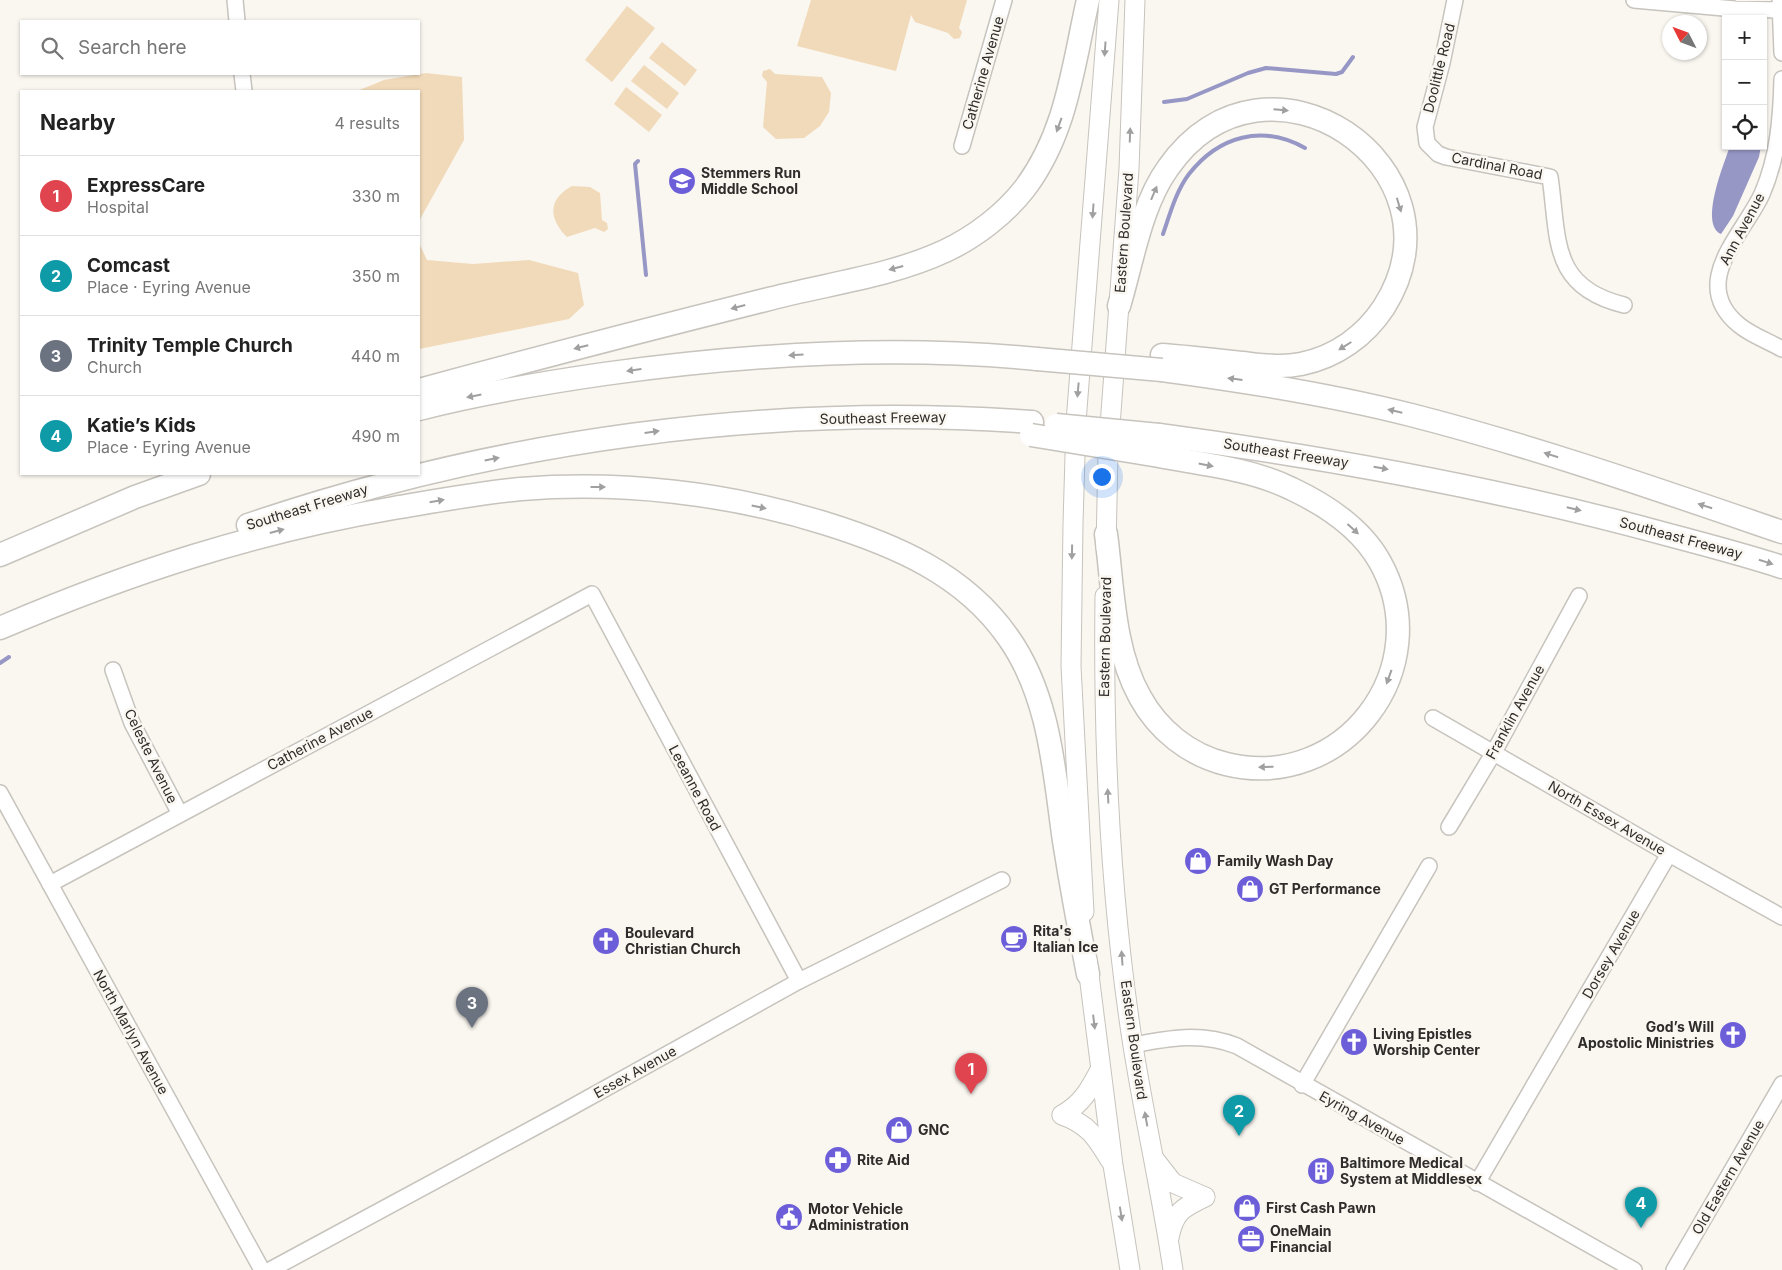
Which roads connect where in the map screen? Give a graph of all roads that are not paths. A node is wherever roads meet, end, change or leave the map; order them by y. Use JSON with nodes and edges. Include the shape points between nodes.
{"nodes":[{"id":1,"x":235,"y":0,"type":"edge"},
{"id":2,"x":1004,"y":0,"type":"edge"},
{"id":3,"x":1088,"y":0,"type":"edge"},
{"id":4,"x":1109,"y":0,"type":"edge"},
{"id":5,"x":1135,"y":0,"type":"edge"},
{"id":6,"x":1455,"y":0,"type":"edge"},
{"id":7,"x":1634,"y":0,"type":"edge"},
{"id":8,"x":1781,"y":6,"type":"edge"},
{"id":9,"x":237,"y":20,"type":"edge"},
{"id":10,"x":1782,"y":53,"type":"edge"},
{"id":11,"x":242,"y":75,"type":"edge"},
{"id":12,"x":1782,"y":79,"type":"edge"},
{"id":13,"x":244,"y":90,"type":"edge"},
{"id":14,"x":1424,"y":136,"type":"joint"},
{"id":15,"x":962,"y":146,"type":"dead end"},
{"id":16,"x":1624,"y":305,"type":"dead end"},
{"id":17,"x":1119,"y":306,"type":"junction"},
{"id":18,"x":1782,"y":349,"type":"edge"},
{"id":19,"x":1162,"y":362,"type":"junction"},
{"id":20,"x":420,"y":390,"type":"edge"},
{"id":21,"x":420,"y":408,"type":"edge"},
{"id":22,"x":1159,"y":446,"type":"junction"},
{"id":23,"x":159,"y":475,"type":"edge"},
{"id":24,"x":196,"y":475,"type":"edge"},
{"id":25,"x":1782,"y":532,"type":"edge"},
{"id":26,"x":1106,"y":534,"type":"junction"},
{"id":27,"x":0,"y":554,"type":"edge"},
{"id":28,"x":1782,"y":567,"type":"edge"},
{"id":29,"x":592,"y":594,"type":"joint"},
{"id":30,"x":1579,"y":596,"type":"dead end"},
{"id":31,"x":0,"y":627,"type":"edge"},
{"id":32,"x":113,"y":670,"type":"dead end"},
{"id":33,"x":1433,"y":718,"type":"dead end"},
{"id":34,"x":1494,"y":752,"type":"junction"},
{"id":35,"x":0,"y":793,"type":"edge"},
{"id":36,"x":180,"y":814,"type":"junction"},
{"id":37,"x":1449,"y":827,"type":"dead end"},
{"id":38,"x":1669,"y":854,"type":"junction"},
{"id":39,"x":1429,"y":866,"type":"dead end"},
{"id":40,"x":1002,"y":880,"type":"dead end"},
{"id":41,"x":50,"y":884,"type":"junction"},
{"id":42,"x":1782,"y":916,"type":"edge"},
{"id":43,"x":1088,"y":974,"type":"junction"},
{"id":44,"x":799,"y":981,"type":"junction"},
{"id":45,"x":1133,"y":1045,"type":"junction"},
{"id":46,"x":1100,"y":1070,"type":"junction"},
{"id":47,"x":1302,"y":1084,"type":"junction"},
{"id":48,"x":1782,"y":1084,"type":"edge"},
{"id":49,"x":1152,"y":1156,"type":"junction"},
{"id":50,"x":1113,"y":1165,"type":"junction"},
{"id":51,"x":1477,"y":1183,"type":"junction"},
{"id":52,"x":1168,"y":1241,"type":"junction"},
{"id":53,"x":1129,"y":1269,"type":"edge"},
{"id":54,"x":262,"y":1270,"type":"edge"},
{"id":55,"x":270,"y":1270,"type":"edge"},
{"id":56,"x":1173,"y":1270,"type":"edge"},
{"id":57,"x":1634,"y":1270,"type":"edge"},
{"id":58,"x":1674,"y":1270,"type":"edge"}],
"edges":[{"from":1,"to":9,"type":"street"},
{"from":2,"to":15,"type":"street","name":"Catherine Avenue"},
{"from":3,"to":20,"type":"highway","one_way":true,"via":[[1067,102],[1048,151],[1008,206],[966,240],[899,268]]},
{"from":4,"to":43,"type":"main road","one_way":true,"via":[[1076,422],[1073,524],[1071,666]]},
{"from":17,"to":5,"type":"main road","name":"Eastern Boulevard","one_way":true,"via":[[1129,169]]},
{"from":6,"to":14,"type":"street","name":"Doolittle Road"},
{"from":7,"to":8,"type":"street","via":[[1736,9]]},
{"from":8,"to":10,"type":"street"},
{"from":11,"to":13,"type":"street"},
{"from":12,"to":18,"type":"street","name":"Ann Avenue","via":[[1780,131],[1762,194],[1729,250],[1718,277],[1719,295],[1728,314],[1740,325]]},
{"from":14,"to":16,"type":"street","name":"Cardinal Road","via":[[1431,149],[1446,157],[1550,177],[1557,237],[1568,270],[1592,294]]},
{"from":17,"to":19,"type":"highway","one_way":true,"via":[[1156,188],[1185,147],[1214,125],[1254,111],[1275,109],[1307,114],[1347,131],[1374,156],[1389,178],[1399,203],[1404,233],[1403,255],[1389,299],[1360,336],[1343,348],[1300,364]]},
{"from":17,"to":26,"type":"main road","name":"Eastern Boulevard","via":[[1108,453]]},
{"from":19,"to":21,"type":"highway","one_way":true,"bridge":true,"via":[[1037,352],[834,353],[750,357],[553,381]]},
{"from":25,"to":19,"type":"highway","one_way":true,"via":[[1504,440],[1410,414]]},
{"from":22,"to":26,"type":"highway","one_way":true,"via":[[1290,487],[1336,514],[1370,547],[1388,580],[1398,619],[1392,671],[1376,705],[1364,721],[1333,747],[1290,765],[1234,766],[1215,761],[1183,745],[1150,714],[1128,671],[1120,639]]},
{"from":22,"to":28,"type":"highway","name":"Southeast Freeway","one_way":true,"via":[[1316,457],[1485,489],[1588,512]]},
{"from":31,"to":22,"type":"highway","name":"Southeast Freeway","one_way":true,"bridge":true,"via":[[74,592],[201,541],[367,488],[569,444],[765,421],[964,417]]},
{"from":23,"to":27,"type":"highway"},
{"from":24,"to":27,"type":"highway"},
{"from":45,"to":26,"type":"main road","name":"Eastern Boulevard","one_way":true,"via":[[1108,801],[1104,700]]},
{"from":29,"to":36,"type":"street","name":"Catherine Avenue"},
{"from":29,"to":44,"type":"street","name":"Leeanne Road"},
{"from":30,"to":34,"type":"street","name":"Franklin Avenue"},
{"from":31,"to":43,"type":"highway","one_way":true,"via":[[138,572],[284,530],[475,494],[560,487],[648,490],[724,499],[847,530],[899,551],[947,576],[971,594],[1022,659],[1043,713],[1051,748]]},
{"from":32,"to":36,"type":"street","name":"Celeste Avenue","via":[[132,723]]},
{"from":33,"to":34,"type":"street","name":"North Essex Avenue"},
{"from":34,"to":37,"type":"street","name":"Franklin Avenue"},
{"from":34,"to":38,"type":"street","name":"North Essex Avenue"},
{"from":35,"to":41,"type":"street","name":"North Marlyn Avenue"},
{"from":36,"to":41,"type":"street","name":"Catherine Avenue"},
{"from":38,"to":42,"type":"street","name":"North Essex Avenue"},
{"from":38,"to":51,"type":"street","name":"Dorsey Avenue"},
{"from":39,"to":47,"type":"street"},
{"from":40,"to":44,"type":"street","name":"Essex Avenue"},
{"from":41,"to":54,"type":"street","name":"North Marlyn Avenue"},
{"from":43,"to":46,"type":"main road","one_way":true},
{"from":44,"to":55,"type":"street","name":"Essex Avenue"},
{"from":45,"to":47,"type":"street","name":"Eyring Avenue","via":[[1210,1037],[1237,1046]]},
{"from":49,"to":45,"type":"main road","name":"Eastern Boulevard","one_way":true},
{"from":46,"to":50,"type":"main road"},
{"from":46,"to":50,"type":"main road","via":[[1087,1095],[1062,1115],[1077,1120],[1092,1132]]},
{"from":47,"to":51,"type":"street","name":"Eyring Avenue"},
{"from":48,"to":58,"type":"street","name":"Old Eastern Avenue"},
{"from":49,"to":52,"type":"main road","name":"Eastern Boulevard"},
{"from":49,"to":52,"type":"main road","via":[[1173,1183],[1205,1197],[1178,1212]]},
{"from":50,"to":53,"type":"main road","one_way":true},
{"from":51,"to":57,"type":"street","name":"Eyring Avenue"},
{"from":52,"to":56,"type":"main road","name":"Eastern Boulevard"}]}
